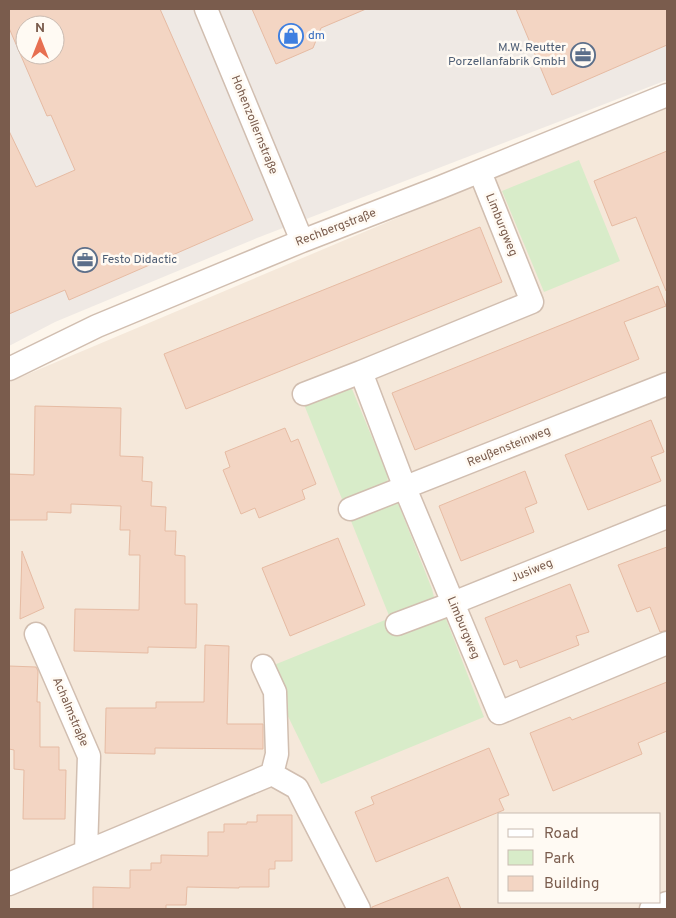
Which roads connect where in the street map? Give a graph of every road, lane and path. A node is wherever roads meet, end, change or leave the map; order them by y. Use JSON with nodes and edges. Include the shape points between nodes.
{"nodes":[{"id":1,"x":206,"y":9,"type":"edge"},
{"id":2,"x":667,"y":95,"type":"edge"},
{"id":3,"x":480,"y":172,"type":"junction"},
{"id":4,"x":302,"y":241,"type":"junction"},
{"id":5,"x":9,"y":369,"type":"edge"},
{"id":6,"x":361,"y":372,"type":"junction"},
{"id":7,"x":667,"y":384,"type":"edge"},
{"id":8,"x":304,"y":394,"type":"dead end"},
{"id":9,"x":406,"y":488,"type":"junction"},
{"id":10,"x":350,"y":509,"type":"dead end"},
{"id":11,"x":667,"y":517,"type":"edge"},
{"id":12,"x":453,"y":604,"type":"junction"},
{"id":13,"x":396,"y":624,"type":"dead end"},
{"id":14,"x":36,"y":634,"type":"dead end"},
{"id":15,"x":667,"y":643,"type":"edge"},
{"id":16,"x":263,"y":666,"type":"dead end"},
{"id":17,"x":272,"y":774,"type":"junction"},
{"id":18,"x":86,"y":852,"type":"junction"},
{"id":19,"x":9,"y":884,"type":"edge"},
{"id":20,"x":667,"y":903,"type":"edge"},
{"id":21,"x":359,"y":909,"type":"edge"},
{"id":22,"x":651,"y":909,"type":"edge"}],
"edges":[{"from":1,"to":4,"type":"street","name":"Hohenzollernstraße"},
{"from":2,"to":3,"type":"street","name":"Rechbergstraße"},
{"from":3,"to":4,"type":"street","name":"Rechbergstraße"},
{"from":3,"to":6,"type":"street","name":"Limburgweg","via":[[532,302]]},
{"from":4,"to":5,"type":"street","name":"Rechbergstraße","via":[[97,326]]},
{"from":6,"to":8,"type":"street","name":"Limburgweg"},
{"from":6,"to":9,"type":"street","name":"Limburgweg"},
{"from":7,"to":9,"type":"street","name":"Reußensteinweg"},
{"from":9,"to":10,"type":"street","name":"Reußensteinweg"},
{"from":9,"to":12,"type":"street","name":"Limburgweg"},
{"from":11,"to":12,"type":"street","name":"Jusiweg"},
{"from":12,"to":13,"type":"street","name":"Jusiweg"},
{"from":12,"to":15,"type":"street","name":"Limburgweg","via":[[499,713]]},
{"from":14,"to":18,"type":"street","name":"Achalmstraße","via":[[89,756]]},
{"from":16,"to":17,"type":"street","via":[[275,692],[277,754]]},
{"from":17,"to":18,"type":"street"},
{"from":17,"to":21,"type":"street","via":[[297,788]]},
{"from":18,"to":19,"type":"street"},
{"from":20,"to":22,"type":"street"}]}
